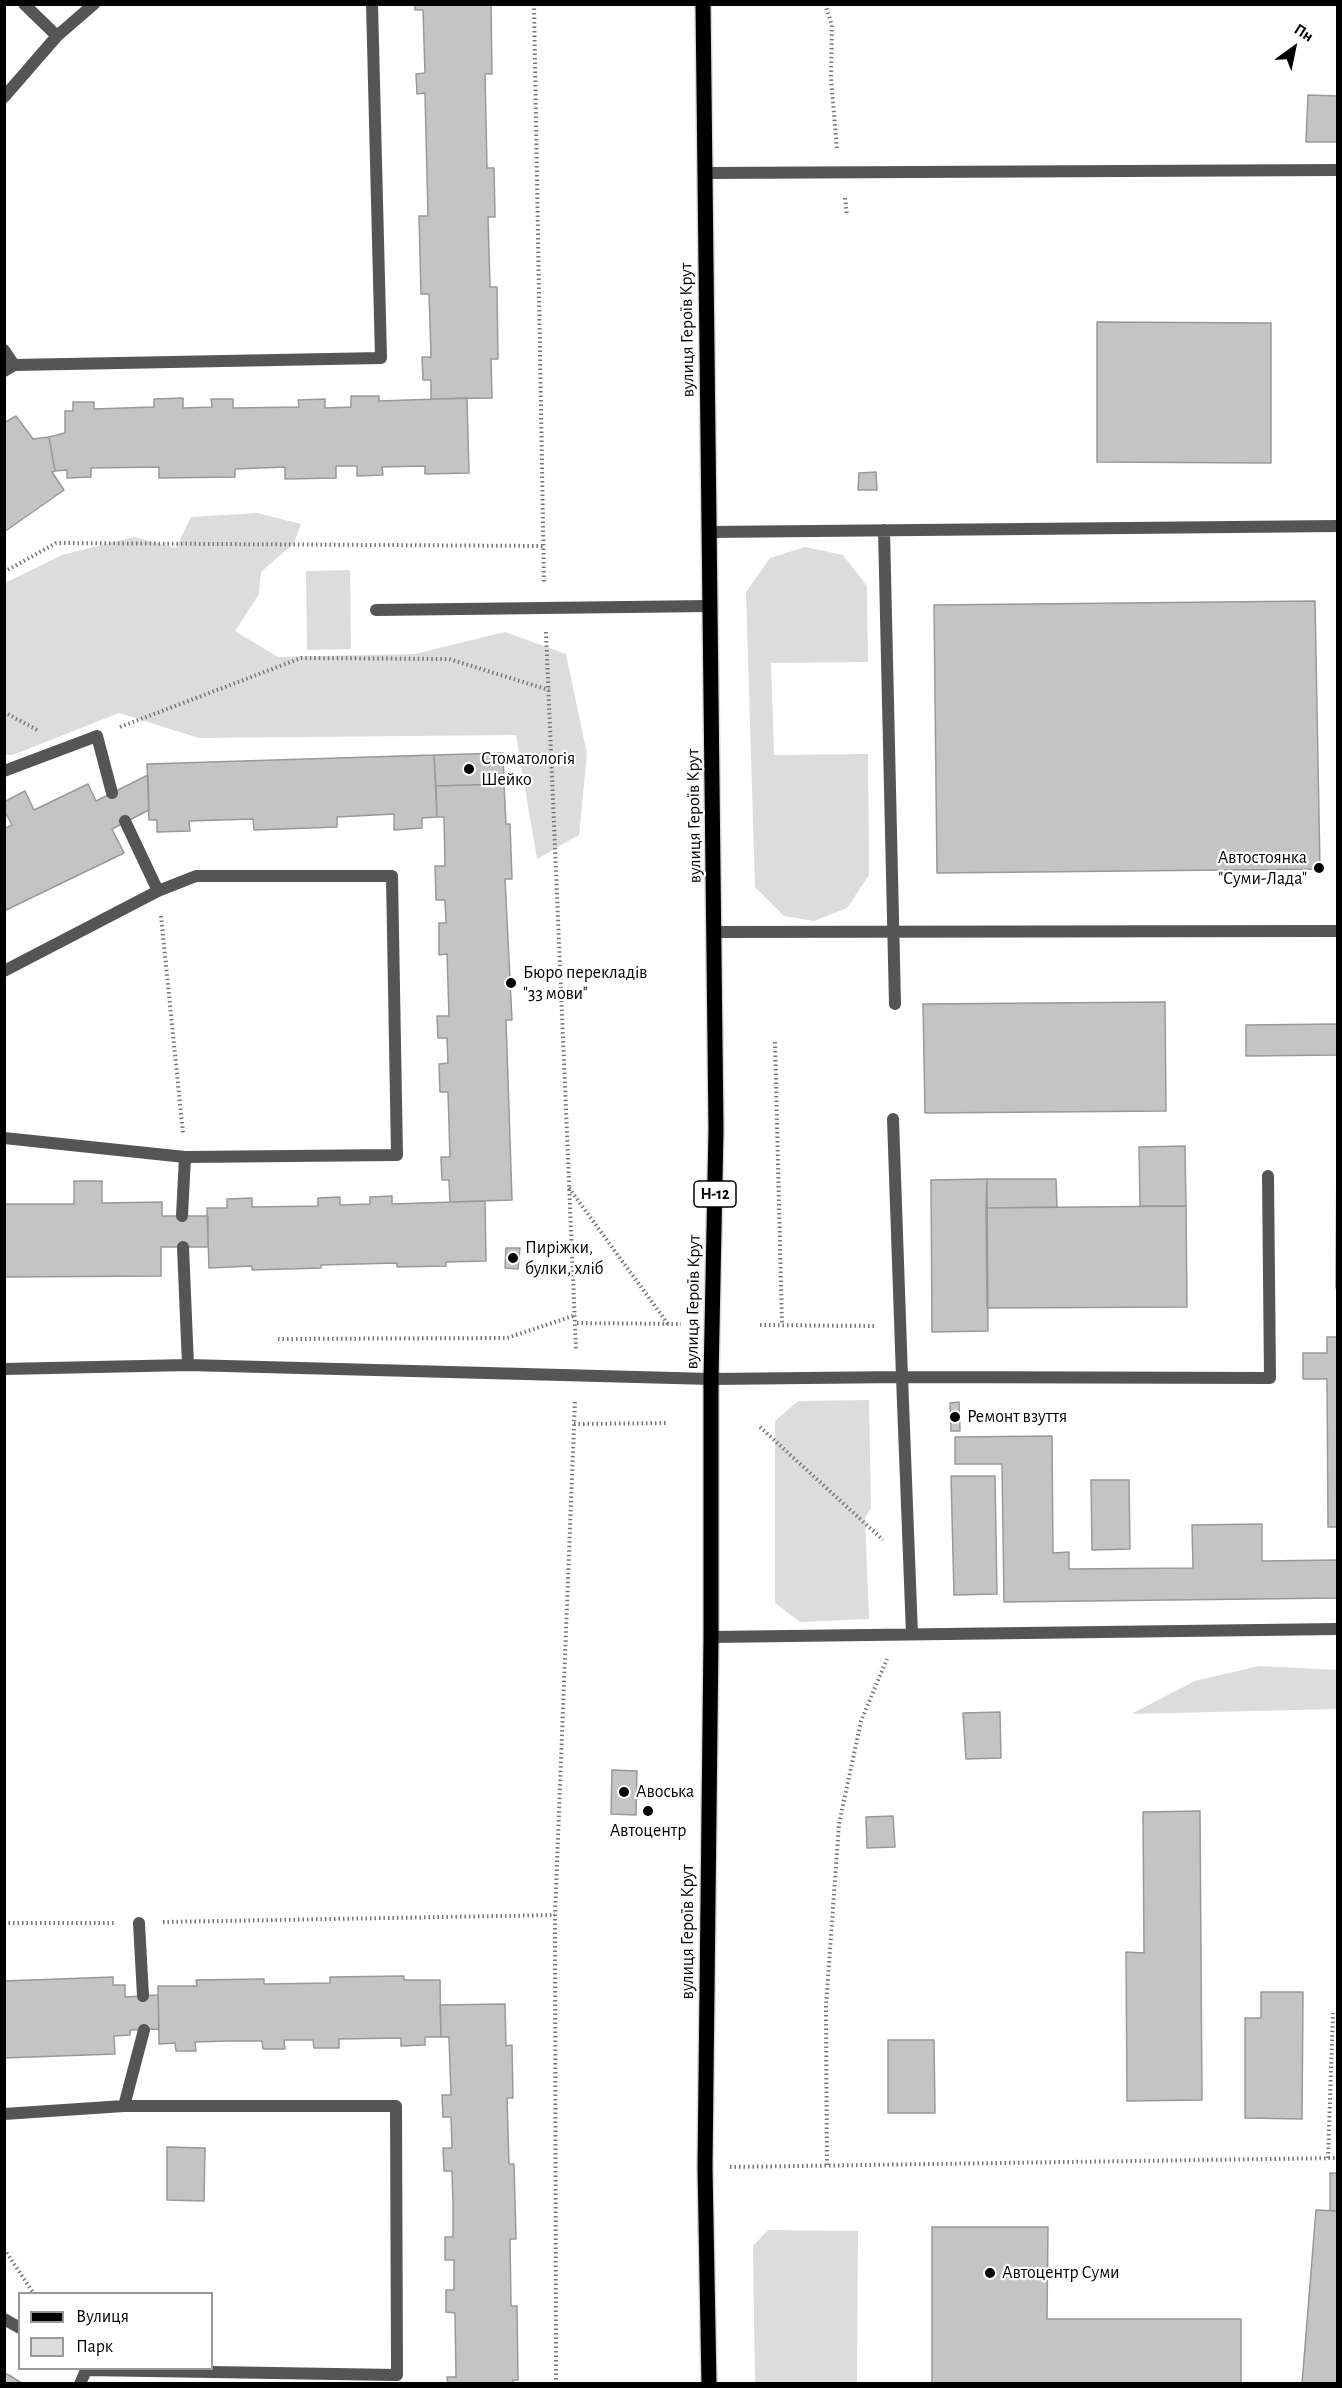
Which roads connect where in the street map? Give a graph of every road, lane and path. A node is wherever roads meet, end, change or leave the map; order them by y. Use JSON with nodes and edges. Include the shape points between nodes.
{"nodes":[{"id":1,"x":24,"y":4,"type":"edge"},
{"id":2,"x":94,"y":4,"type":"edge"},
{"id":3,"x":372,"y":4,"type":"edge"},
{"id":4,"x":534,"y":4,"type":"edge"},
{"id":5,"x":703,"y":4,"type":"edge"},
{"id":6,"x":825,"y":4,"type":"edge"},
{"id":7,"x":57,"y":36,"type":"junction"},
{"id":8,"x":4,"y":97,"type":"edge"},
{"id":9,"x":1338,"y":170,"type":"edge"},
{"id":10,"x":842,"y":172,"type":"junction"},
{"id":11,"x":705,"y":173,"type":"junction"},
{"id":12,"x":847,"y":215,"type":"dead end"},
{"id":13,"x":4,"y":350,"type":"edge"},
{"id":14,"x":9,"y":368,"type":"edge"},
{"id":15,"x":1338,"y":526,"type":"edge"},
{"id":16,"x":884,"y":530,"type":"junction"},
{"id":17,"x":710,"y":532,"type":"junction"},
{"id":18,"x":543,"y":546,"type":"junction"},
{"id":19,"x":4,"y":572,"type":"edge"},
{"id":20,"x":710,"y":606,"type":"junction"},
{"id":21,"x":545,"y":608,"type":"junction"},
{"id":22,"x":376,"y":610,"type":"dead end"},
{"id":23,"x":549,"y":690,"type":"junction"},
{"id":24,"x":97,"y":736,"type":"junction"},
{"id":25,"x":4,"y":771,"type":"edge"},
{"id":26,"x":112,"y":793,"type":"dead end"},
{"id":27,"x":125,"y":822,"type":"dead end"},
{"id":28,"x":158,"y":891,"type":"junction"},
{"id":29,"x":1338,"y":931,"type":"edge"},
{"id":30,"x":715,"y":932,"type":"junction"},
{"id":31,"x":894,"y":932,"type":"junction"},
{"id":32,"x":4,"y":971,"type":"edge"},
{"id":33,"x":895,"y":1004,"type":"dead end"},
{"id":34,"x":775,"y":1042,"type":"dead end"},
{"id":35,"x":892,"y":1119,"type":"dead end"},
{"id":36,"x":4,"y":1138,"type":"edge"},
{"id":37,"x":185,"y":1157,"type":"junction"},
{"id":38,"x":1268,"y":1176,"type":"dead end"},
{"id":39,"x":568,"y":1187,"type":"junction"},
{"id":40,"x":182,"y":1216,"type":"dead end"},
{"id":41,"x":183,"y":1247,"type":"dead end"},
{"id":42,"x":576,"y":1315,"type":"junction"},
{"id":43,"x":577,"y":1323,"type":"junction"},
{"id":44,"x":668,"y":1324,"type":"junction"},
{"id":45,"x":681,"y":1324,"type":"dead end"},
{"id":46,"x":760,"y":1325,"type":"dead end"},
{"id":47,"x":782,"y":1325,"type":"junction"},
{"id":48,"x":900,"y":1326,"type":"junction"},
{"id":49,"x":270,"y":1339,"type":"dead end"},
{"id":50,"x":188,"y":1365,"type":"junction"},
{"id":51,"x":4,"y":1370,"type":"edge"},
{"id":52,"x":576,"y":1376,"type":"junction"},
{"id":53,"x":902,"y":1377,"type":"junction"},
{"id":54,"x":711,"y":1379,"type":"junction"},
{"id":55,"x":668,"y":1423,"type":"dead end"},
{"id":56,"x":574,"y":1424,"type":"junction"},
{"id":57,"x":760,"y":1427,"type":"dead end"},
{"id":58,"x":909,"y":1564,"type":"junction"},
{"id":59,"x":1338,"y":1629,"type":"edge"},
{"id":60,"x":898,"y":1634,"type":"junction"},
{"id":61,"x":912,"y":1634,"type":"junction"},
{"id":62,"x":711,"y":1637,"type":"junction"},
{"id":63,"x":555,"y":1915,"type":"junction"},
{"id":64,"x":4,"y":1923,"type":"edge"},
{"id":65,"x":139,"y":1923,"type":"junction"},
{"id":66,"x":143,"y":1996,"type":"dead end"},
{"id":67,"x":1333,"y":2013,"type":"dead end"},
{"id":68,"x":144,"y":2030,"type":"dead end"},
{"id":69,"x":124,"y":2106,"type":"junction"},
{"id":70,"x":4,"y":2114,"type":"edge"},
{"id":71,"x":1328,"y":2158,"type":"junction"},
{"id":72,"x":1338,"y":2158,"type":"edge"},
{"id":73,"x":827,"y":2165,"type":"junction"},
{"id":74,"x":705,"y":2167,"type":"junction"},
{"id":75,"x":4,"y":2249,"type":"edge"},
{"id":76,"x":33,"y":2292,"type":"edge"},
{"id":77,"x":4,"y":2319,"type":"edge"},
{"id":78,"x":18,"y":2327,"type":"edge"},
{"id":79,"x":137,"y":2370,"type":"edge"},
{"id":80,"x":556,"y":2384,"type":"edge"},
{"id":81,"x":709,"y":2384,"type":"edge"}],
"edges":[{"from":1,"to":7,"type":"lane"},
{"from":2,"to":7,"type":"lane"},
{"from":3,"to":14,"type":"lane","via":[[381,358]]},
{"from":4,"to":18,"type":"path"},
{"from":5,"to":11,"type":"main road","name":"вулиця Героїв Крут","number":"Н-12"},
{"from":6,"to":10,"type":"path","via":[[832,25],[832,89]]},
{"from":7,"to":8,"type":"lane"},
{"from":9,"to":10,"type":"lane"},
{"from":10,"to":11,"type":"lane"},
{"from":10,"to":12,"type":"path"},
{"from":11,"to":17,"type":"main road","name":"вулиця Героїв Крут","number":"Н-12"},
{"from":13,"to":14,"type":"lane"},
{"from":15,"to":16,"type":"lane"},
{"from":16,"to":17,"type":"lane"},
{"from":16,"to":31,"type":"lane"},
{"from":17,"to":20,"type":"main road","name":"вулиця Героїв Крут","number":"Н-12"},
{"from":18,"to":19,"type":"path","via":[[56,543]]},
{"from":18,"to":21,"type":"path"},
{"from":20,"to":21,"type":"lane"},
{"from":20,"to":30,"type":"main road","name":"вулиця Героїв Крут","number":"Н-12"},
{"from":21,"to":22,"type":"lane"},
{"from":21,"to":23,"type":"path"},
{"from":23,"to":24,"type":"path","via":[[449,659],[301,658]]},
{"from":23,"to":39,"type":"path"},
{"from":24,"to":25,"type":"lane"},
{"from":24,"to":26,"type":"lane"},
{"from":27,"to":28,"type":"lane"},
{"from":28,"to":32,"type":"lane"},
{"from":28,"to":37,"type":"path"},
{"from":28,"to":37,"type":"lane","via":[[196,876],[392,876],[397,1155]]},
{"from":29,"to":31,"type":"lane"},
{"from":30,"to":31,"type":"lane"},
{"from":30,"to":54,"type":"main road","name":"вулиця Героїв Крут","number":"Н-12"},
{"from":31,"to":33,"type":"lane"},
{"from":34,"to":47,"type":"path"},
{"from":35,"to":48,"type":"lane"},
{"from":36,"to":37,"type":"lane"},
{"from":37,"to":40,"type":"lane"},
{"from":38,"to":53,"type":"lane","via":[[1270,1378]]},
{"from":39,"to":42,"type":"path"},
{"from":39,"to":44,"type":"path"},
{"from":41,"to":50,"type":"lane"},
{"from":42,"to":43,"type":"path"},
{"from":42,"to":49,"type":"path","via":[[507,1338]]},
{"from":43,"to":44,"type":"path"},
{"from":43,"to":52,"type":"path"},
{"from":44,"to":45,"type":"path"},
{"from":46,"to":47,"type":"path"},
{"from":47,"to":48,"type":"path"},
{"from":48,"to":53,"type":"lane"},
{"from":50,"to":51,"type":"lane"},
{"from":50,"to":52,"type":"lane"},
{"from":52,"to":54,"type":"lane"},
{"from":52,"to":56,"type":"path"},
{"from":53,"to":54,"type":"lane"},
{"from":53,"to":58,"type":"lane"},
{"from":54,"to":62,"type":"main road","name":"вулиця Героїв Крут","number":"Н-12"},
{"from":55,"to":56,"type":"path"},
{"from":56,"to":63,"type":"path"},
{"from":57,"to":58,"type":"path"},
{"from":58,"to":61,"type":"lane"},
{"from":59,"to":61,"type":"lane"},
{"from":60,"to":61,"type":"lane"},
{"from":60,"to":62,"type":"lane"},
{"from":60,"to":73,"type":"path","via":[[861,1720],[839,1824],[826,2006]]},
{"from":62,"to":74,"type":"main road","name":"вулиця Героїв Крут","number":"Н-12"},
{"from":63,"to":65,"type":"path"},
{"from":63,"to":80,"type":"path"},
{"from":64,"to":65,"type":"path"},
{"from":65,"to":66,"type":"lane"},
{"from":67,"to":71,"type":"path"},
{"from":68,"to":69,"type":"lane"},
{"from":69,"to":70,"type":"lane"},
{"from":69,"to":79,"type":"lane","via":[[396,2106],[397,2375]]},
{"from":71,"to":72,"type":"path"},
{"from":71,"to":73,"type":"path"},
{"from":73,"to":74,"type":"path"},
{"from":74,"to":81,"type":"main road","name":"вулиця Героїв Крут","number":"Н-12"},
{"from":75,"to":76,"type":"path"},
{"from":77,"to":78,"type":"lane"}]}
